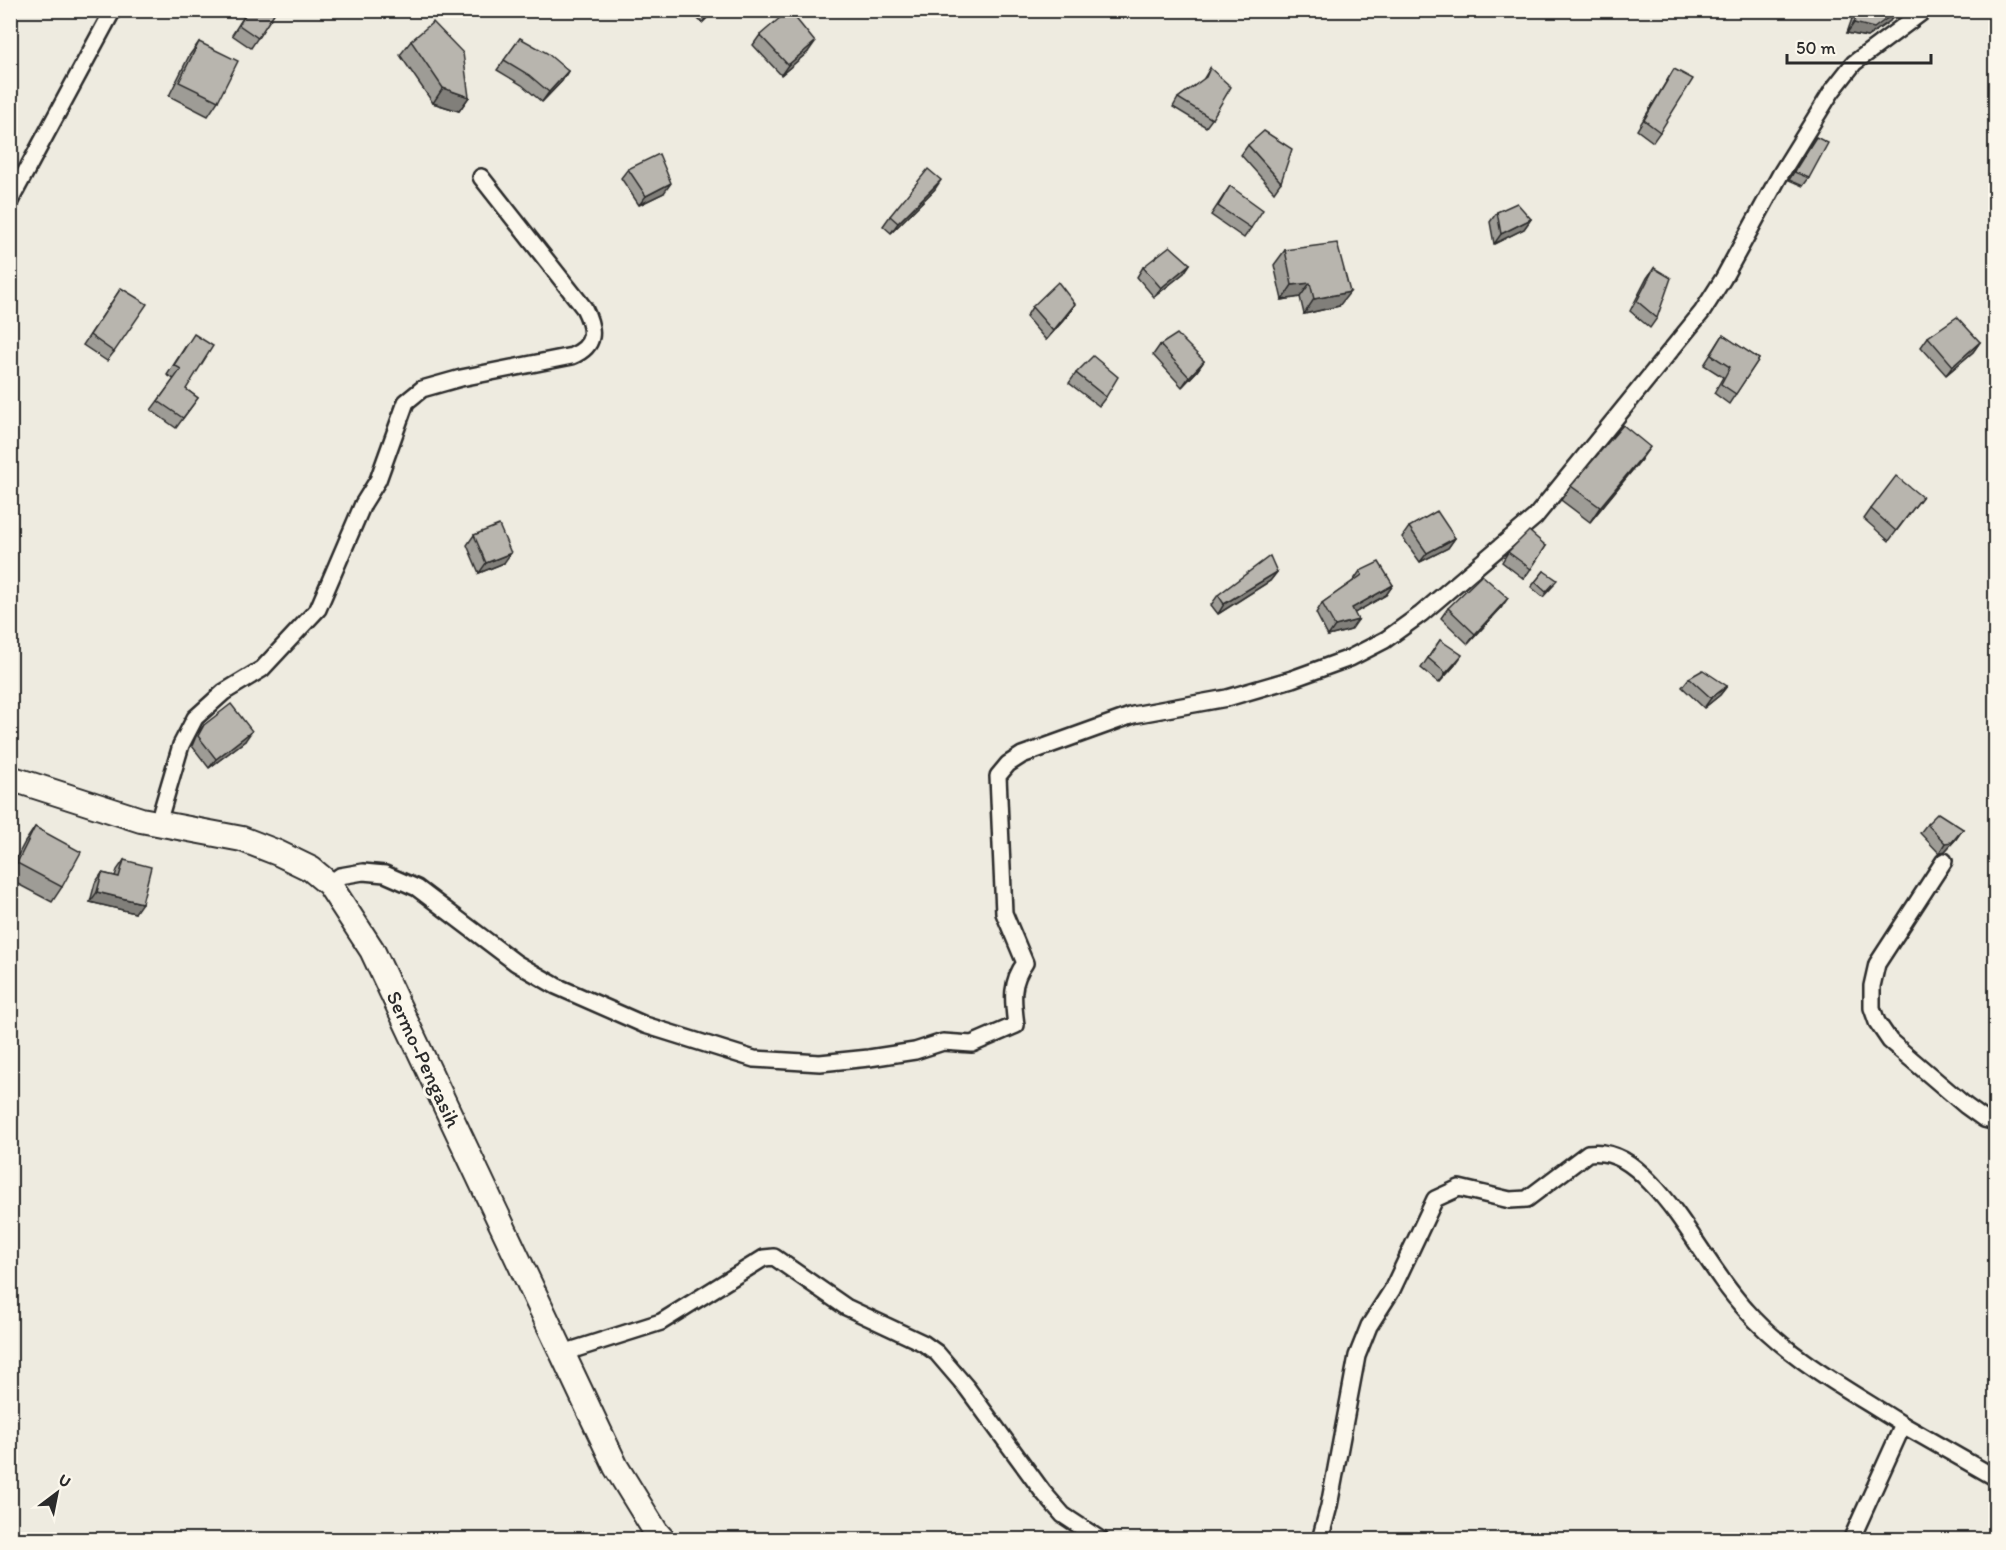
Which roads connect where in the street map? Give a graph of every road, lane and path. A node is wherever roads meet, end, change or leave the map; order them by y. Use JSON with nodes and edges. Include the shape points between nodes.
{"nodes":[{"id":1,"x":113,"y":10,"type":"edge"},
{"id":2,"x":1924,"y":10,"type":"edge"},
{"id":3,"x":481,"y":177,"type":"dead end"},
{"id":4,"x":10,"y":201,"type":"edge"},
{"id":5,"x":10,"y":778,"type":"edge"},
{"id":6,"x":158,"y":823,"type":"junction"},
{"id":7,"x":1944,"y":861,"type":"dead end"},
{"id":8,"x":329,"y":884,"type":"junction"},
{"id":9,"x":1995,"y":1122,"type":"edge"},
{"id":10,"x":563,"y":1353,"type":"junction"},
{"id":11,"x":1903,"y":1425,"type":"junction"},
{"id":12,"x":1995,"y":1478,"type":"edge"},
{"id":13,"x":654,"y":1537,"type":"edge"},
{"id":14,"x":1101,"y":1539,"type":"edge"},
{"id":15,"x":1320,"y":1539,"type":"edge"},
{"id":16,"x":1851,"y":1539,"type":"edge"}],
"edges":[{"from":1,"to":4,"type":"street"},
{"from":2,"to":8,"type":"street","via":[[1854,63],[1832,91],[1702,312],[1535,517],[1430,607],[1385,640],[1350,658],[1227,698],[1103,724],[1008,764],[998,776],[1004,913],[1025,963],[1015,977],[1016,1025],[972,1044],[943,1042],[869,1058],[820,1063],[754,1059],[645,1025],[556,986],[516,963],[417,888],[385,874],[340,876]]},
{"from":3,"to":6,"type":"street","via":[[584,308],[591,321],[588,345],[572,356],[422,389],[406,402],[378,480],[363,504],[318,609],[262,669],[224,692],[195,718],[181,745]]},
{"from":5,"to":6,"type":"main road","name":"Sermo-Pengasih"},
{"from":6,"to":8,"type":"main road","name":"Sermo-Pengasih","via":[[242,839],[311,869]]},
{"from":7,"to":9,"type":"street","via":[[1877,964],[1872,1008],[1890,1041],[1966,1107]]},
{"from":8,"to":10,"type":"main road","name":"Sermo-Pengasih","via":[[372,950]]},
{"from":10,"to":13,"type":"main road","name":"Sermo-Pengasih","via":[[616,1467]]},
{"from":10,"to":14,"type":"street","via":[[661,1322],[759,1261],[774,1257],[846,1306],[937,1353],[1063,1515]]},
{"from":11,"to":12,"type":"street"},
{"from":11,"to":15,"type":"street","via":[[1776,1342],[1744,1308],[1660,1192],[1618,1156],[1600,1151],[1588,1153],[1527,1199],[1510,1200],[1459,1188],[1435,1199],[1357,1356]]},
{"from":11,"to":16,"type":"street"}]}
